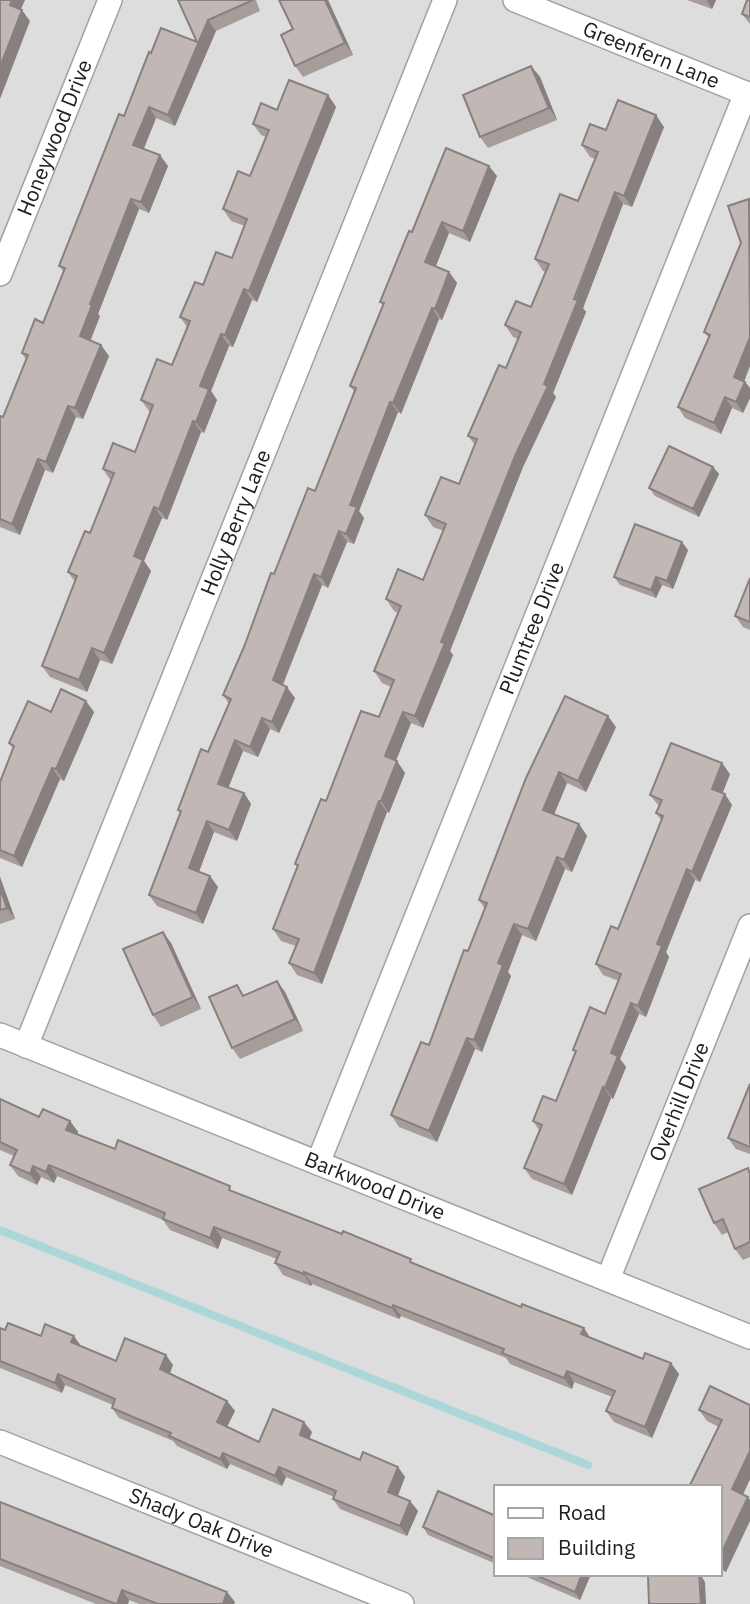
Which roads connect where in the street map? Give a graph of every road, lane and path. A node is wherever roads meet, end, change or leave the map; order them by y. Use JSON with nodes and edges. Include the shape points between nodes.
{"nodes":[{"id":1,"x":110,"y":0,"type":"edge"},
{"id":2,"x":445,"y":0,"type":"edge"},
{"id":3,"x":515,"y":0,"type":"edge"},
{"id":4,"x":748,"y":94,"type":"edge"},
{"id":5,"x":0,"y":274,"type":"edge"},
{"id":6,"x":750,"y":926,"type":"edge"},
{"id":7,"x":0,"y":1035,"type":"edge"},
{"id":8,"x":26,"y":1046,"type":"junction"},
{"id":9,"x":318,"y":1163,"type":"junction"},
{"id":10,"x":608,"y":1279,"type":"junction"},
{"id":11,"x":750,"y":1337,"type":"edge"},
{"id":12,"x":0,"y":1442,"type":"edge"},
{"id":13,"x":402,"y":1604,"type":"edge"}],
"edges":[{"from":1,"to":5,"type":"street","name":"Honeywood Drive"},
{"from":2,"to":8,"type":"street","name":"Holly Berry Lane"},
{"from":3,"to":4,"type":"street","name":"Greenfern Lane"},
{"from":4,"to":9,"type":"street","name":"Plumtree Drive"},
{"from":6,"to":10,"type":"street","name":"Overhill Drive"},
{"from":7,"to":8,"type":"street","name":"Barkwood Drive"},
{"from":8,"to":9,"type":"street","name":"Barkwood Drive"},
{"from":9,"to":10,"type":"street","name":"Barkwood Drive"},
{"from":10,"to":11,"type":"street","name":"Barkwood Drive"},
{"from":12,"to":13,"type":"street","name":"Shady Oak Drive"}]}
